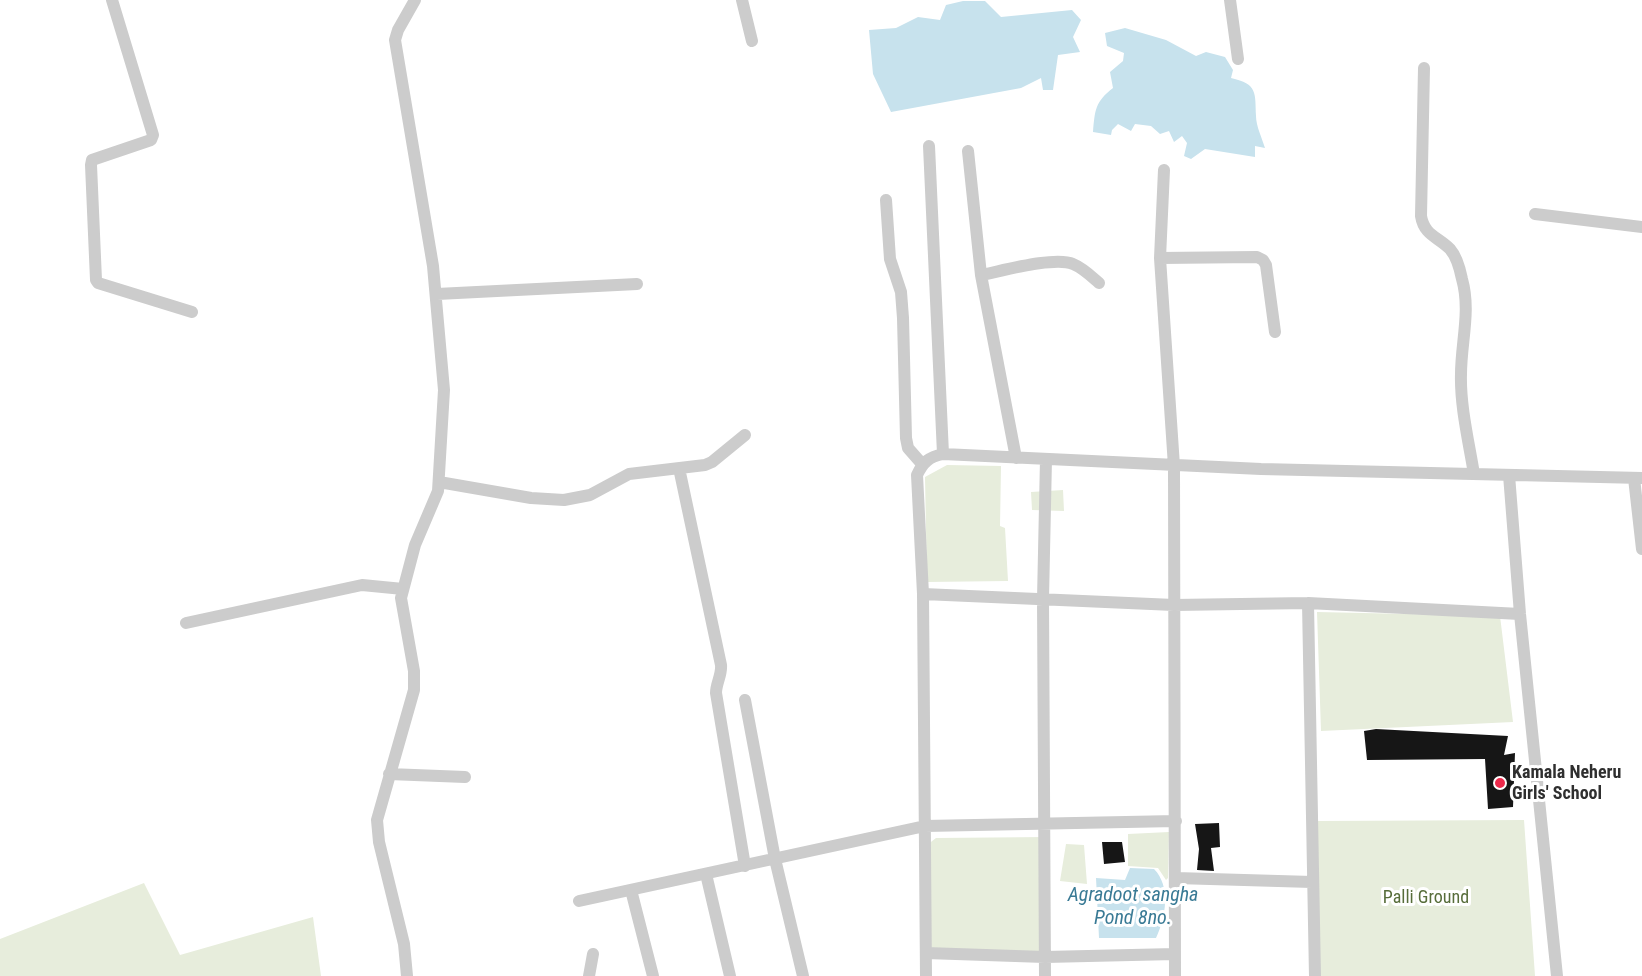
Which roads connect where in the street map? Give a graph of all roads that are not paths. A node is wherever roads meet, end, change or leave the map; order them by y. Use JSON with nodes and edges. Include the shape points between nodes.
{"nodes":[{"id":1,"x":112,"y":0,"type":"edge"},
{"id":2,"x":415,"y":0,"type":"edge"},
{"id":3,"x":742,"y":0,"type":"edge"},
{"id":4,"x":1230,"y":0,"type":"edge"},
{"id":5,"x":752,"y":41,"type":"dead end"},
{"id":6,"x":1238,"y":59,"type":"dead end"},
{"id":7,"x":1424,"y":68,"type":"dead end"},
{"id":8,"x":929,"y":146,"type":"dead end"},
{"id":9,"x":968,"y":151,"type":"dead end"},
{"id":10,"x":1164,"y":170,"type":"dead end"},
{"id":11,"x":886,"y":200,"type":"dead end"},
{"id":12,"x":1534,"y":214,"type":"dead end"},
{"id":13,"x":1642,"y":226,"type":"edge"},
{"id":14,"x":1160,"y":258,"type":"junction"},
{"id":15,"x":981,"y":275,"type":"junction"},
{"id":16,"x":1099,"y":283,"type":"dead end"},
{"id":17,"x":637,"y":284,"type":"dead end"},
{"id":18,"x":437,"y":294,"type":"junction"},
{"id":19,"x":192,"y":312,"type":"dead end"},
{"id":20,"x":1275,"y":332,"type":"dead end"},
{"id":21,"x":745,"y":435,"type":"dead end"},
{"id":22,"x":943,"y":454,"type":"junction"},
{"id":23,"x":1016,"y":458,"type":"junction"},
{"id":24,"x":1046,"y":459,"type":"junction"},
{"id":25,"x":922,"y":464,"type":"junction"},
{"id":26,"x":1174,"y":466,"type":"junction"},
{"id":27,"x":680,"y":468,"type":"junction"},
{"id":28,"x":1474,"y":474,"type":"junction"},
{"id":29,"x":1509,"y":475,"type":"junction"},
{"id":30,"x":1638,"y":478,"type":"edge"},
{"id":31,"x":439,"y":482,"type":"junction"},
{"id":32,"x":1642,"y":549,"type":"edge"},
{"id":33,"x":403,"y":589,"type":"junction"},
{"id":34,"x":923,"y":594,"type":"junction"},
{"id":35,"x":1043,"y":599,"type":"junction"},
{"id":36,"x":1308,"y":603,"type":"junction"},
{"id":37,"x":1174,"y":605,"type":"junction"},
{"id":38,"x":1520,"y":614,"type":"junction"},
{"id":39,"x":186,"y":623,"type":"dead end"},
{"id":40,"x":746,"y":700,"type":"dead end"},
{"id":41,"x":389,"y":774,"type":"junction"},
{"id":42,"x":465,"y":777,"type":"dead end"},
{"id":43,"x":1176,"y":821,"type":"junction"},
{"id":44,"x":1044,"y":824,"type":"junction"},
{"id":45,"x":926,"y":826,"type":"junction"},
{"id":46,"x":775,"y":859,"type":"junction"},
{"id":47,"x":745,"y":866,"type":"junction"},
{"id":48,"x":706,"y":874,"type":"junction"},
{"id":49,"x":1176,"y":878,"type":"junction"},
{"id":50,"x":1312,"y":882,"type":"junction"},
{"id":51,"x":631,"y":890,"type":"junction"},
{"id":52,"x":579,"y":901,"type":"dead end"},
{"id":53,"x":926,"y":953,"type":"junction"},
{"id":54,"x":593,"y":954,"type":"dead end"},
{"id":55,"x":1175,"y":954,"type":"junction"},
{"id":56,"x":1045,"y":957,"type":"junction"},
{"id":57,"x":407,"y":976,"type":"edge"},
{"id":58,"x":589,"y":976,"type":"edge"},
{"id":59,"x":653,"y":976,"type":"edge"},
{"id":60,"x":730,"y":976,"type":"edge"},
{"id":61,"x":803,"y":976,"type":"edge"},
{"id":62,"x":926,"y":976,"type":"edge"},
{"id":63,"x":1045,"y":976,"type":"edge"},
{"id":64,"x":1175,"y":976,"type":"edge"},
{"id":65,"x":1314,"y":976,"type":"edge"},
{"id":66,"x":1557,"y":976,"type":"edge"}],
"edges":[{"from":1,"to":19,"type":"street","via":[[153,135],[151,140],[92,160],[90,165],[96,280]]},
{"from":2,"to":18,"type":"street","via":[[396,40]]},
{"from":3,"to":5,"type":"street"},
{"from":4,"to":6,"type":"street"},
{"from":7,"to":28,"type":"street","via":[[1421,216],[1428,234],[1450,249],[1463,280],[1466,316],[1461,374]]},
{"from":8,"to":22,"type":"street"},
{"from":9,"to":15,"type":"street"},
{"from":10,"to":14,"type":"street"},
{"from":11,"to":25,"type":"street","via":[[890,259],[901,292],[906,438],[908,448]]},
{"from":12,"to":13,"type":"street"},
{"from":14,"to":20,"type":"street","via":[[1263,260]]},
{"from":14,"to":26,"type":"street"},
{"from":15,"to":16,"type":"street","via":[[1057,261],[1082,268]]},
{"from":15,"to":23,"type":"street"},
{"from":17,"to":18,"type":"street"},
{"from":18,"to":31,"type":"street","via":[[444,390]]},
{"from":21,"to":27,"type":"street","via":[[712,462]]},
{"from":22,"to":23,"type":"street"},
{"from":22,"to":25,"type":"street"},
{"from":23,"to":24,"type":"street"},
{"from":24,"to":26,"type":"street"},
{"from":24,"to":35,"type":"street"},
{"from":25,"to":34,"type":"street","via":[[917,476]]},
{"from":26,"to":28,"type":"street"},
{"from":26,"to":37,"type":"street"},
{"from":27,"to":31,"type":"street","via":[[629,474],[590,495],[564,500]]},
{"from":27,"to":47,"type":"street","via":[[722,671],[716,693]]},
{"from":28,"to":29,"type":"street"},
{"from":29,"to":30,"type":"street"},
{"from":29,"to":38,"type":"street"},
{"from":30,"to":32,"type":"street"},
{"from":31,"to":33,"type":"street"},
{"from":33,"to":39,"type":"street","via":[[362,585]]},
{"from":33,"to":41,"type":"street","via":[[401,604],[414,690]]},
{"from":34,"to":35,"type":"street"},
{"from":34,"to":45,"type":"street"},
{"from":35,"to":37,"type":"street"},
{"from":35,"to":44,"type":"street"},
{"from":36,"to":37,"type":"street"},
{"from":36,"to":38,"type":"street"},
{"from":36,"to":50,"type":"street"},
{"from":37,"to":43,"type":"street"},
{"from":38,"to":66,"type":"street"},
{"from":40,"to":46,"type":"street"},
{"from":41,"to":42,"type":"street"},
{"from":41,"to":57,"type":"street","via":[[377,831],[404,944]]},
{"from":43,"to":44,"type":"street"},
{"from":43,"to":49,"type":"street"},
{"from":44,"to":45,"type":"street"},
{"from":44,"to":56,"type":"street"},
{"from":45,"to":46,"type":"street"},
{"from":45,"to":53,"type":"street"},
{"from":46,"to":47,"type":"street"},
{"from":46,"to":61,"type":"street"},
{"from":47,"to":48,"type":"street"},
{"from":48,"to":51,"type":"street"},
{"from":48,"to":60,"type":"street"},
{"from":49,"to":50,"type":"street"},
{"from":49,"to":55,"type":"street"},
{"from":50,"to":65,"type":"street"},
{"from":51,"to":52,"type":"street"},
{"from":51,"to":59,"type":"street"},
{"from":53,"to":56,"type":"street"},
{"from":53,"to":62,"type":"street"},
{"from":54,"to":58,"type":"street"},
{"from":55,"to":56,"type":"street"},
{"from":55,"to":64,"type":"street"},
{"from":56,"to":63,"type":"street"}]}
